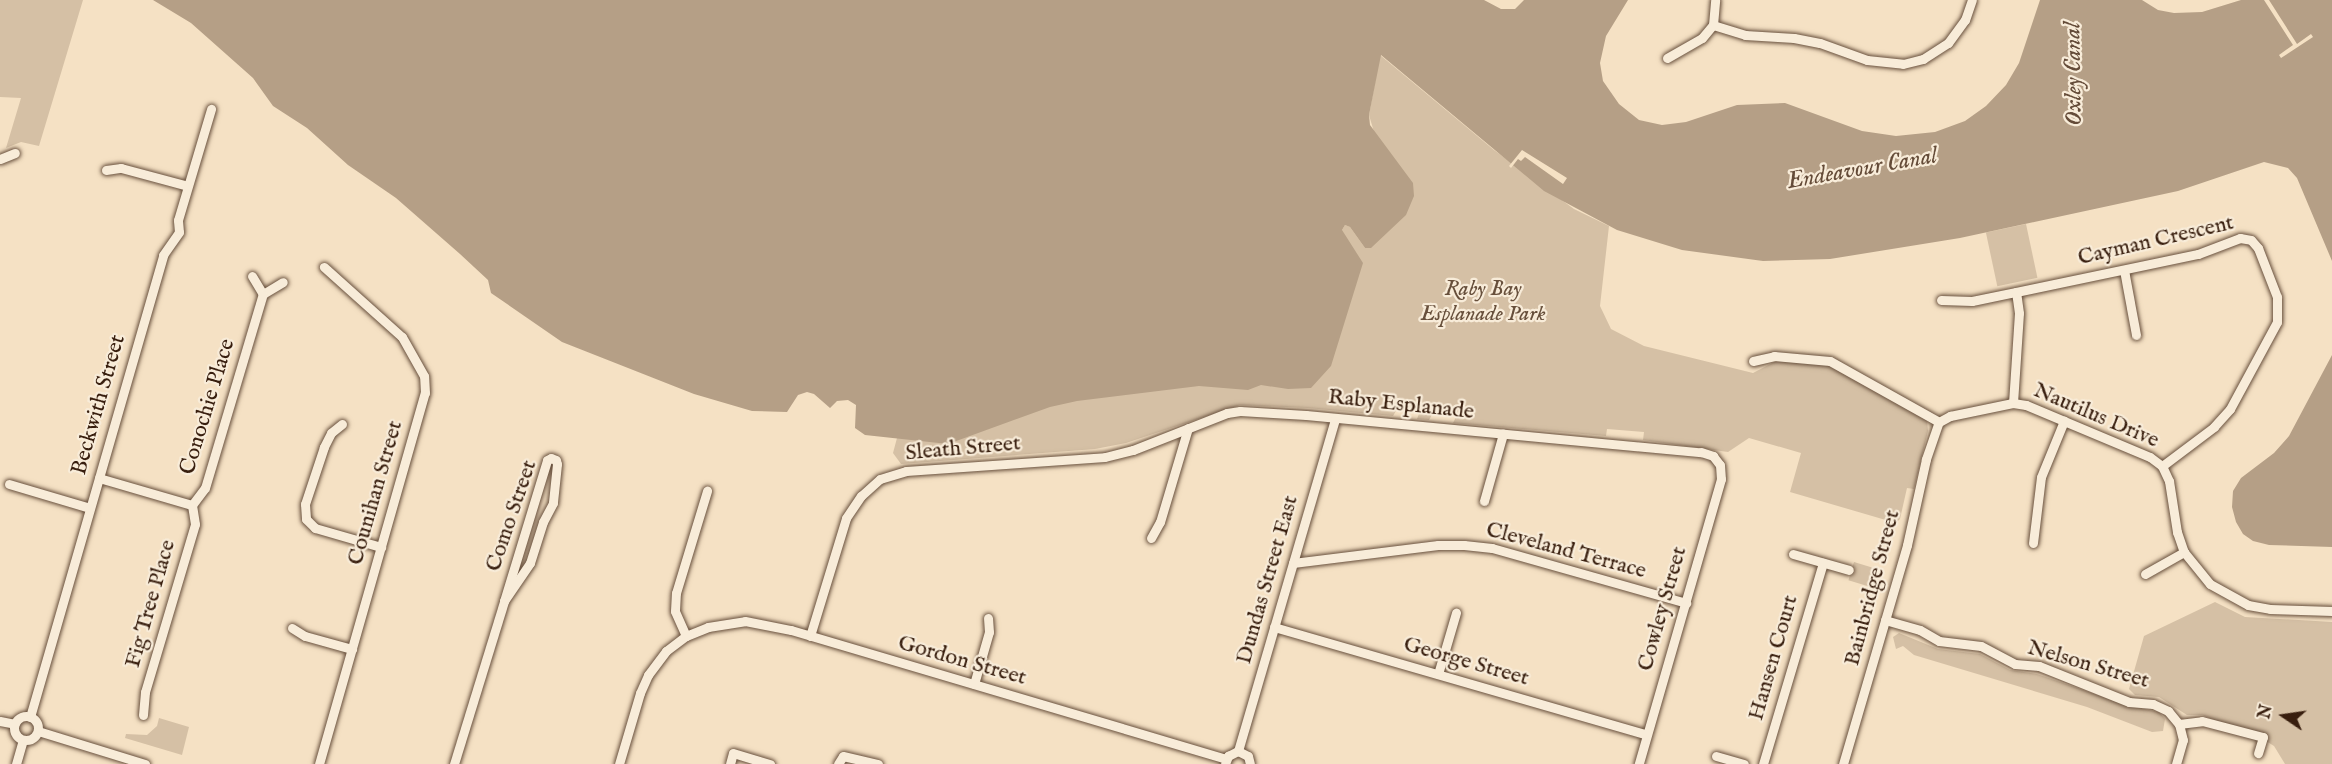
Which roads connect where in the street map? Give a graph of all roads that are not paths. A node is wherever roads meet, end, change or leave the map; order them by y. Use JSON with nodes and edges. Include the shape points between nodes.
{"nodes":[{"id":1,"x":1715,"y":0,"type":"edge"},
{"id":2,"x":1972,"y":0,"type":"edge"},
{"id":3,"x":1713,"y":25,"type":"junction"},
{"id":4,"x":1667,"y":58,"type":"dead end"},
{"id":5,"x":211,"y":109,"type":"dead end"},
{"id":6,"x":15,"y":153,"type":"dead end"},
{"id":7,"x":0,"y":159,"type":"edge"},
{"id":8,"x":106,"y":170,"type":"dead end"},
{"id":9,"x":188,"y":186,"type":"junction"},
{"id":10,"x":324,"y":267,"type":"dead end"},
{"id":11,"x":2124,"y":270,"type":"junction"},
{"id":12,"x":252,"y":276,"type":"dead end"},
{"id":13,"x":283,"y":282,"type":"dead end"},
{"id":14,"x":2016,"y":292,"type":"junction"},
{"id":15,"x":263,"y":294,"type":"junction"},
{"id":16,"x":1941,"y":300,"type":"dead end"},
{"id":17,"x":2136,"y":335,"type":"dead end"},
{"id":18,"x":1753,"y":361,"type":"dead end"},
{"id":19,"x":2013,"y":403,"type":"junction"},
{"id":20,"x":1335,"y":419,"type":"junction"},
{"id":21,"x":2064,"y":421,"type":"junction"},
{"id":22,"x":1939,"y":422,"type":"junction"},
{"id":23,"x":342,"y":424,"type":"dead end"},
{"id":24,"x":1188,"y":429,"type":"junction"},
{"id":25,"x":1503,"y":434,"type":"junction"},
{"id":26,"x":1081,"y":459,"type":"joint"},
{"id":27,"x":1720,"y":465,"type":"joint"},
{"id":28,"x":2162,"y":466,"type":"junction"},
{"id":29,"x":99,"y":478,"type":"junction"},
{"id":30,"x":9,"y":484,"type":"dead end"},
{"id":31,"x":707,"y":491,"type":"dead end"},
{"id":32,"x":1484,"y":501,"type":"dead end"},
{"id":33,"x":192,"y":505,"type":"junction"},
{"id":34,"x":90,"y":508,"type":"junction"},
{"id":35,"x":1151,"y":538,"type":"dead end"},
{"id":36,"x":2033,"y":543,"type":"dead end"},
{"id":37,"x":381,"y":547,"type":"junction"},
{"id":38,"x":2184,"y":552,"type":"junction"},
{"id":39,"x":1793,"y":554,"type":"dead end"},
{"id":40,"x":1823,"y":562,"type":"junction"},
{"id":41,"x":1293,"y":563,"type":"junction"},
{"id":42,"x":1849,"y":570,"type":"dead end"},
{"id":43,"x":2145,"y":574,"type":"dead end"},
{"id":44,"x":504,"y":601,"type":"junction"},
{"id":45,"x":1686,"y":603,"type":"junction"},
{"id":46,"x":2332,"y":611,"type":"edge"},
{"id":47,"x":1456,"y":613,"type":"dead end"},
{"id":48,"x":988,"y":618,"type":"dead end"},
{"id":49,"x":1885,"y":620,"type":"junction"},
{"id":50,"x":1274,"y":627,"type":"junction"},
{"id":51,"x":292,"y":628,"type":"dead end"},
{"id":52,"x":686,"y":636,"type":"junction"},
{"id":53,"x":810,"y":636,"type":"junction"},
{"id":54,"x":352,"y":649,"type":"junction"},
{"id":55,"x":1438,"y":674,"type":"junction"},
{"id":56,"x":974,"y":684,"type":"junction"},
{"id":57,"x":143,"y":715,"type":"dead end"},
{"id":58,"x":30,"y":717,"type":"junction"},
{"id":59,"x":0,"y":721,"type":"edge"},
{"id":60,"x":15,"y":724,"type":"junction"},
{"id":61,"x":2180,"y":724,"type":"junction"},
{"id":62,"x":38,"y":731,"type":"junction"},
{"id":63,"x":1647,"y":735,"type":"junction"},
{"id":64,"x":23,"y":740,"type":"junction"},
{"id":65,"x":1238,"y":751,"type":"junction"},
{"id":66,"x":2258,"y":753,"type":"dead end"},
{"id":67,"x":1716,"y":756,"type":"dead end"},
{"id":68,"x":1226,"y":762,"type":"edge"},
{"id":69,"x":16,"y":764,"type":"edge"},
{"id":70,"x":145,"y":764,"type":"edge"},
{"id":71,"x":319,"y":764,"type":"edge"},
{"id":72,"x":454,"y":764,"type":"edge"},
{"id":73,"x":619,"y":764,"type":"edge"},
{"id":74,"x":730,"y":764,"type":"edge"},
{"id":75,"x":770,"y":764,"type":"edge"},
{"id":76,"x":838,"y":764,"type":"edge"},
{"id":77,"x":878,"y":764,"type":"edge"},
{"id":78,"x":1250,"y":764,"type":"edge"},
{"id":79,"x":1639,"y":764,"type":"edge"},
{"id":80,"x":1744,"y":764,"type":"edge"},
{"id":81,"x":1763,"y":764,"type":"edge"},
{"id":82,"x":1843,"y":764,"type":"edge"},
{"id":83,"x":2176,"y":764,"type":"edge"}],
"edges":[{"from":1,"to":3,"type":"street"},
{"from":2,"to":3,"type":"street","via":[[1965,20],[1948,43],[1923,59],[1903,64],[1867,60],[1820,43],[1745,35]]},
{"from":3,"to":4,"type":"street","via":[[1702,38]]},
{"from":5,"to":9,"type":"street","name":"Beckwith Street"},
{"from":6,"to":7,"type":"street"},
{"from":8,"to":9,"type":"street","via":[[121,168]]},
{"from":9,"to":29,"type":"street","name":"Beckwith Street","via":[[178,220],[180,232],[163,255]]},
{"from":10,"to":37,"type":"street","name":"Counihan Street","via":[[402,337],[423,376],[425,393]]},
{"from":11,"to":14,"type":"street","name":"Cayman Crescent"},
{"from":11,"to":17,"type":"street"},
{"from":11,"to":28,"type":"street","name":"Cayman Crescent","via":[[2198,254],[2240,238],[2251,240],[2258,248],[2277,297],[2277,322],[2230,409],[2214,427]]},
{"from":12,"to":15,"type":"street"},
{"from":13,"to":15,"type":"street"},
{"from":14,"to":16,"type":"street","name":"Cayman Crescent","via":[[1972,301]]},
{"from":14,"to":19,"type":"street","via":[[2019,313]]},
{"from":15,"to":33,"type":"street","name":"Conochie Place","via":[[205,488]]},
{"from":18,"to":22,"type":"street","via":[[1774,356],[1830,361]]},
{"from":19,"to":21,"type":"street","name":"Nautilus Drive"},
{"from":19,"to":22,"type":"street","name":"Nautilus Drive","via":[[1950,416]]},
{"from":20,"to":24,"type":"street","name":"Raby Esplanade","via":[[1240,411]]},
{"from":20,"to":25,"type":"street","name":"Raby Esplanade"},
{"from":20,"to":41,"type":"street","name":"Dundas Street East"},
{"from":21,"to":28,"type":"street","name":"Nautilus Drive","via":[[2150,457]]},
{"from":21,"to":36,"type":"street","via":[[2041,477]]},
{"from":22,"to":49,"type":"street","name":"Bainbridge Street"},
{"from":23,"to":37,"type":"street","via":[[331,433],[324,447],[305,504],[306,519],[315,528]]},
{"from":24,"to":26,"type":"street","name":"Raby Esplanade","via":[[1133,450]]},
{"from":24,"to":35,"type":"street","via":[[1160,522]]},
{"from":25,"to":27,"type":"street","name":"Raby Esplanade","via":[[1701,452],[1713,456]]},
{"from":25,"to":32,"type":"street"},
{"from":26,"to":53,"type":"street","name":"Sleath Street","via":[[906,471],[880,480],[861,496],[846,518]]},
{"from":27,"to":45,"type":"street","name":"Cowley Street","via":[[1721,479]]},
{"from":28,"to":38,"type":"street","name":"Nautilus Drive","via":[[2169,481]]},
{"from":29,"to":33,"type":"street","name":"Conochie Place"},
{"from":29,"to":34,"type":"street","name":"Beckwith Street"},
{"from":30,"to":34,"type":"street"},
{"from":31,"to":52,"type":"street","via":[[676,593],[675,611]]},
{"from":33,"to":57,"type":"street","name":"Fig Tree Place","via":[[195,524],[145,692]]},
{"from":34,"to":58,"type":"street","name":"Beckwith Street"},
{"from":37,"to":54,"type":"street","name":"Counihan Street"},
{"from":38,"to":43,"type":"street"},
{"from":38,"to":46,"type":"street","name":"Nautilus Drive","via":[[2210,584],[2248,605]]},
{"from":39,"to":40,"type":"street"},
{"from":40,"to":42,"type":"street"},
{"from":40,"to":81,"type":"street","name":"Hansen Court"},
{"from":41,"to":45,"type":"street","name":"Cleveland Terrace","via":[[1464,545],[1492,548]]},
{"from":41,"to":50,"type":"street","name":"Dundas Street East"},
{"from":44,"to":44,"type":"street","name":"Como Street","via":[[547,460],[556,459],[553,503],[530,563]]},
{"from":44,"to":72,"type":"street","name":"Como Street"},
{"from":45,"to":63,"type":"street","name":"Cowley Street"},
{"from":47,"to":55,"type":"street"},
{"from":48,"to":56,"type":"street","via":[[989,632]]},
{"from":49,"to":61,"type":"street","name":"Nelson Street","via":[[1920,630],[1939,641],[1981,646],[2015,664],[2039,666],[2129,702],[2153,704],[2168,711]]},
{"from":49,"to":82,"type":"street","name":"Bainbridge Street"},
{"from":50,"to":55,"type":"street","name":"George Street"},
{"from":50,"to":65,"type":"street","name":"Dundas Street East"},
{"from":51,"to":54,"type":"street","via":[[305,636]]},
{"from":52,"to":53,"type":"street","name":"Gordon Street","via":[[708,627],[745,621]]},
{"from":52,"to":73,"type":"street","via":[[666,651],[648,675]]},
{"from":53,"to":56,"type":"street","name":"Gordon Street"},
{"from":54,"to":71,"type":"street","name":"Counihan Street"},
{"from":55,"to":63,"type":"street","name":"George Street"},
{"from":56,"to":68,"type":"street","name":"Gordon Street"},
{"from":58,"to":60,"type":"street","via":[[21,717]]},
{"from":58,"to":62,"type":"street","via":[[37,722]]},
{"from":59,"to":60,"type":"street"},
{"from":60,"to":64,"type":"street","via":[[16,734]]},
{"from":61,"to":66,"type":"street","via":[[2202,721],[2263,737]]},
{"from":61,"to":83,"type":"street","via":[[2183,740]]},
{"from":62,"to":64,"type":"street","via":[[32,739]]},
{"from":62,"to":70,"type":"street"},
{"from":63,"to":79,"type":"street","name":"Cowley Street"},
{"from":64,"to":69,"type":"street"},
{"from":65,"to":68,"type":"street","name":"Gordon Street","via":[[1231,753]]},
{"from":65,"to":78,"type":"street","via":[[1248,756]]},
{"from":67,"to":80,"type":"street"},
{"from":74,"to":75,"type":"street","via":[[733,753]]},
{"from":76,"to":77,"type":"street","via":[[843,756]]}]}
